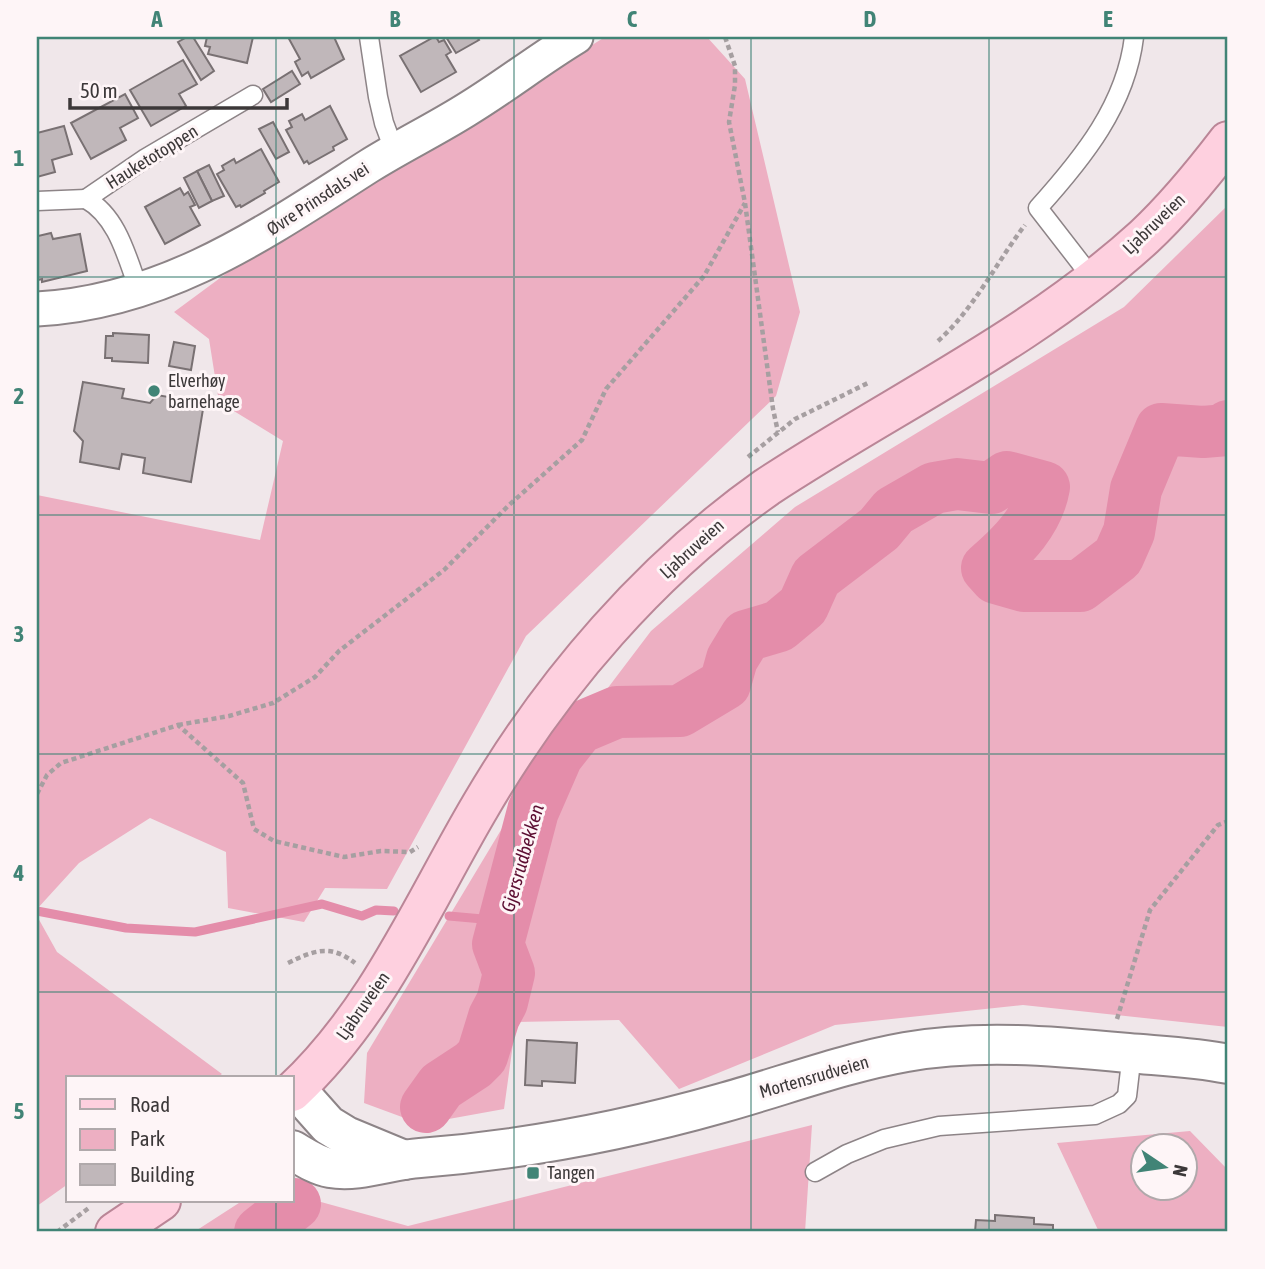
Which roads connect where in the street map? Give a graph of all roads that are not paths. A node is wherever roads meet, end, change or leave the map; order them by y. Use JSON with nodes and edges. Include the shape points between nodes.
{"nodes":[{"id":1,"x":369,"y":37,"type":"edge"},
{"id":2,"x":1134,"y":37,"type":"edge"},
{"id":3,"x":562,"y":41,"type":"edge"},
{"id":4,"x":253,"y":95,"type":"dead end"},
{"id":5,"x":1228,"y":141,"type":"edge"},
{"id":6,"x":394,"y":150,"type":"junction"},
{"id":7,"x":86,"y":200,"type":"junction"},
{"id":8,"x":37,"y":201,"type":"edge"},
{"id":9,"x":1093,"y":279,"type":"junction"},
{"id":10,"x":139,"y":290,"type":"junction"},
{"id":11,"x":37,"y":309,"type":"edge"},
{"id":12,"x":1123,"y":1041,"type":"junction"},
{"id":13,"x":1228,"y":1064,"type":"edge"},
{"id":14,"x":294,"y":1090,"type":"edge"},
{"id":15,"x":294,"y":1151,"type":"edge"},
{"id":16,"x":404,"y":1160,"type":"junction"},
{"id":17,"x":815,"y":1172,"type":"dead end"},
{"id":18,"x":160,"y":1202,"type":"edge"},
{"id":19,"x":115,"y":1232,"type":"edge"}],
"edges":[{"from":1,"to":6,"type":"lane","via":[[378,97]]},
{"from":2,"to":9,"type":"lane","via":[[1115,104],[1095,138],[1038,208]]},
{"from":3,"to":6,"type":"street","name":"Øvre Prinsdals vei","via":[[466,110]]},
{"from":4,"to":7,"type":"lane","name":"Hauketotoppen","via":[[146,158]]},
{"from":5,"to":9,"type":"main road","name":"Ljabruveien","via":[[1175,206]]},
{"from":6,"to":10,"type":"street","name":"Øvre Prinsdals vei","via":[[252,241],[175,279]]},
{"from":7,"to":8,"type":"lane","name":"Hauketotoppen"},
{"from":7,"to":10,"type":"lane","name":"Hauketotoppen","via":[[100,207],[111,222]]},
{"from":9,"to":14,"type":"main road","name":"Ljabruveien","via":[[1001,344],[767,487],[673,564],[597,644],[535,721],[481,805],[382,981],[342,1038]]},
{"from":10,"to":11,"type":"street","name":"Øvre Prinsdals vei"},
{"from":12,"to":13,"type":"street","name":"Mortensrudveien"},
{"from":12,"to":16,"type":"street","name":"Mortensrudveien","via":[[983,1044],[904,1052],[631,1125],[534,1145]]},
{"from":12,"to":17,"type":"lane","via":[[1127,1096],[1095,1115],[939,1126],[884,1139]]},
{"from":14,"to":16,"type":"street","name":"Mortensrudveien","via":[[328,1125]]},
{"from":15,"to":16,"type":"street","name":"Mortensrudveien","via":[[330,1168]]},
{"from":18,"to":19,"type":"main road"}]}
